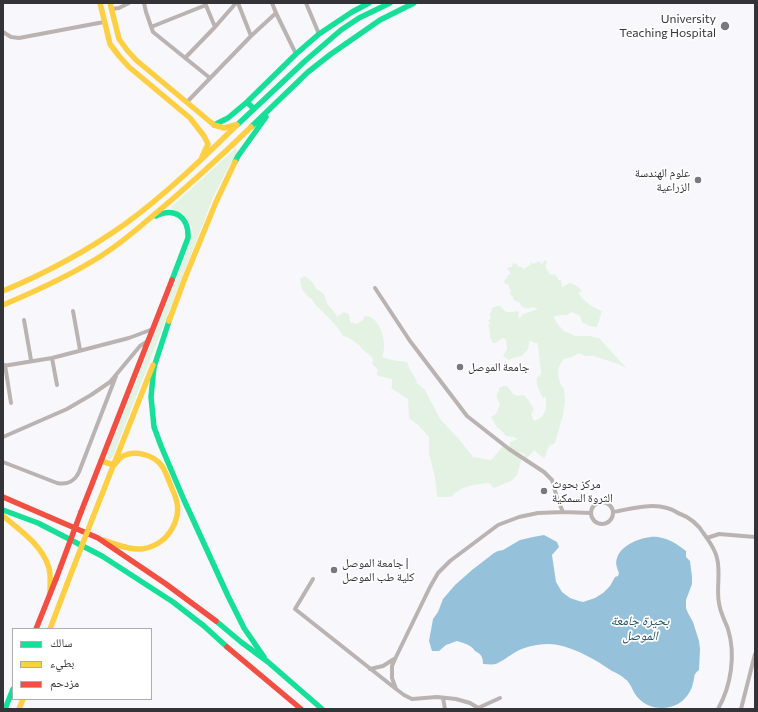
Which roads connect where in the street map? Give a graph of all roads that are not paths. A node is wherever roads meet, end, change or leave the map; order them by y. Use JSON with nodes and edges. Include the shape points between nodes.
{"nodes":[{"id":1,"x":100,"y":3,"type":"edge"},
{"id":2,"x":129,"y":3,"type":"edge"},
{"id":3,"x":144,"y":3,"type":"edge"},
{"id":4,"x":237,"y":3,"type":"edge"},
{"id":5,"x":272,"y":3,"type":"edge"},
{"id":6,"x":306,"y":3,"type":"edge"},
{"id":7,"x":369,"y":3,"type":"edge"},
{"id":8,"x":390,"y":3,"type":"edge"},
{"id":9,"x":414,"y":3,"type":"edge"},
{"id":10,"x":205,"y":4,"type":"edge"},
{"id":11,"x":111,"y":6,"type":"edge"},
{"id":12,"x":276,"y":13,"type":"junction"},
{"id":13,"x":104,"y":22,"type":"junction"},
{"id":14,"x":151,"y":27,"type":"junction"},
{"id":15,"x":215,"y":27,"type":"junction"},
{"id":16,"x":3,"y":32,"type":"edge"},
{"id":17,"x":319,"y":34,"type":"junction"},
{"id":18,"x":251,"y":36,"type":"junction"},
{"id":19,"x":127,"y":50,"type":"junction"},
{"id":20,"x":314,"y":52,"type":"junction"},
{"id":21,"x":296,"y":54,"type":"junction"},
{"id":22,"x":119,"y":56,"type":"junction"},
{"id":23,"x":186,"y":58,"type":"junction"},
{"id":24,"x":321,"y":61,"type":"junction"},
{"id":25,"x":210,"y":78,"type":"junction"},
{"id":26,"x":187,"y":102,"type":"junction"},
{"id":27,"x":247,"y":102,"type":"junction"},
{"id":28,"x":278,"y":102,"type":"junction"},
{"id":29,"x":254,"y":109,"type":"junction"},
{"id":30,"x":239,"y":123,"type":"junction"},
{"id":31,"x":214,"y":125,"type":"junction"},
{"id":32,"x":201,"y":159,"type":"junction"},
{"id":33,"x":147,"y":221,"type":"junction"},
{"id":34,"x":80,"y":253,"type":"junction"},
{"id":35,"x":87,"y":264,"type":"junction"},
{"id":36,"x":375,"y":288,"type":"dead end"},
{"id":37,"x":3,"y":291,"type":"edge"},
{"id":38,"x":3,"y":305,"type":"edge"},
{"id":39,"x":73,"y":311,"type":"dead end"},
{"id":40,"x":170,"y":318,"type":"junction"},
{"id":41,"x":24,"y":320,"type":"dead end"},
{"id":42,"x":154,"y":329,"type":"junction"},
{"id":43,"x":149,"y":341,"type":"junction"},
{"id":44,"x":80,"y":350,"type":"junction"},
{"id":45,"x":52,"y":358,"type":"junction"},
{"id":46,"x":31,"y":360,"type":"junction"},
{"id":47,"x":4,"y":365,"type":"edge"},
{"id":48,"x":116,"y":376,"type":"junction"},
{"id":49,"x":57,"y":385,"type":"dead end"},
{"id":50,"x":12,"y":403,"type":"dead end"},
{"id":51,"x":3,"y":437,"type":"edge"},
{"id":52,"x":101,"y":461,"type":"junction"},
{"id":53,"x":3,"y":462,"type":"edge"},
{"id":54,"x":114,"y":465,"type":"junction"},
{"id":55,"x":3,"y":497,"type":"edge"},
{"id":56,"x":3,"y":510,"type":"edge"},
{"id":57,"x":563,"y":512,"type":"junction"},
{"id":58,"x":613,"y":512,"type":"junction"},
{"id":59,"x":591,"y":513,"type":"junction"},
{"id":60,"x":3,"y":516,"type":"edge"},
{"id":61,"x":755,"y":537,"type":"edge"},
{"id":62,"x":98,"y":538,"type":"junction"},
{"id":63,"x":707,"y":538,"type":"junction"},
{"id":64,"x":313,"y":579,"type":"dead end"},
{"id":65,"x":50,"y":593,"type":"junction"},
{"id":66,"x":36,"y":628,"type":"edge"},
{"id":67,"x":50,"y":628,"type":"edge"},
{"id":68,"x":755,"y":654,"type":"edge"},
{"id":69,"x":395,"y":659,"type":"junction"},
{"id":70,"x":268,"y":662,"type":"junction"},
{"id":71,"x":370,"y":669,"type":"junction"},
{"id":72,"x":396,"y":689,"type":"junction"},
{"id":73,"x":12,"y":692,"type":"edge"},
{"id":74,"x":443,"y":698,"type":"junction"},
{"id":75,"x":500,"y":698,"type":"dead end"},
{"id":76,"x":479,"y":708,"type":"edge"},
{"id":77,"x":5,"y":709,"type":"edge"},
{"id":78,"x":301,"y":709,"type":"edge"},
{"id":79,"x":322,"y":709,"type":"edge"},
{"id":80,"x":445,"y":709,"type":"edge"},
{"id":81,"x":718,"y":709,"type":"edge"},
{"id":82,"x":741,"y":709,"type":"edge"}],
"edges":[{"from":1,"to":13,"type":"main road"},
{"from":2,"to":11,"type":"street","via":[[119,8]]},
{"from":3,"to":14,"type":"street"},
{"from":4,"to":15,"type":"street"},
{"from":4,"to":18,"type":"street"},
{"from":5,"to":12,"type":"street"},
{"from":6,"to":17,"type":"street"},
{"from":7,"to":17,"type":"main road"},
{"from":8,"to":20,"type":"main road","via":[[348,25]]},
{"from":9,"to":24,"type":"main road","via":[[380,20]]},
{"from":10,"to":14,"type":"street"},
{"from":10,"to":15,"type":"street"},
{"from":11,"to":19,"type":"main road","via":[[118,39]]},
{"from":12,"to":18,"type":"street"},
{"from":12,"to":21,"type":"street"},
{"from":13,"to":16,"type":"street","via":[[18,38]]},
{"from":13,"to":22,"type":"main road","via":[[110,44]]},
{"from":14,"to":23,"type":"street","via":[[153,32]]},
{"from":15,"to":23,"type":"street"},
{"from":17,"to":21,"type":"main road"},
{"from":18,"to":25,"type":"street"},
{"from":19,"to":22,"type":"main road"},
{"from":19,"to":26,"type":"main road"},
{"from":20,"to":24,"type":"main road"},
{"from":20,"to":29,"type":"main road"},
{"from":21,"to":27,"type":"main road"},
{"from":22,"to":32,"type":"main road","via":[[129,68],[190,118],[208,144]]},
{"from":23,"to":25,"type":"street"},
{"from":24,"to":28,"type":"main road"},
{"from":25,"to":26,"type":"street"},
{"from":26,"to":31,"type":"main road"},
{"from":27,"to":29,"type":"main road"},
{"from":27,"to":31,"type":"main road","via":[[228,118]]},
{"from":28,"to":33,"type":"main road","via":[[196,180]]},
{"from":28,"to":40,"type":"main road","via":[[230,170]]},
{"from":29,"to":30,"type":"main road"},
{"from":30,"to":31,"type":"main road","via":[[228,128]]},
{"from":30,"to":32,"type":"main road"},
{"from":32,"to":34,"type":"main road","via":[[160,197],[108,236]]},
{"from":33,"to":35,"type":"main road"},
{"from":33,"to":42,"type":"main road","via":[[164,212],[173,213],[183,217],[190,232]]},
{"from":34,"to":35,"type":"main road"},
{"from":34,"to":37,"type":"main road"},
{"from":35,"to":38,"type":"main road"},
{"from":36,"to":57,"type":"street","via":[[467,416],[552,480]]},
{"from":39,"to":44,"type":"street"},
{"from":40,"to":54,"type":"main road"},
{"from":40,"to":70,"type":"main road","via":[[154,367],[151,397],[154,427],[228,596],[244,628]]},
{"from":41,"to":46,"type":"street"},
{"from":42,"to":43,"type":"main road"},
{"from":42,"to":44,"type":"street"},
{"from":43,"to":48,"type":"street","via":[[140,346]]},
{"from":43,"to":52,"type":"main road"},
{"from":44,"to":45,"type":"street"},
{"from":45,"to":46,"type":"street"},
{"from":45,"to":49,"type":"street"},
{"from":46,"to":47,"type":"street"},
{"from":47,"to":50,"type":"street"},
{"from":48,"to":51,"type":"street","via":[[104,387],[75,405]]},
{"from":48,"to":53,"type":"street","via":[[75,479],[65,484],[57,483]]},
{"from":52,"to":54,"type":"main road"},
{"from":52,"to":65,"type":"main road","bridge":true},
{"from":54,"to":62,"type":"main road","via":[[121,458],[133,453],[153,458],[167,476],[178,507],[177,517],[167,537],[155,546],[141,549]]},
{"from":54,"to":67,"type":"main road","bridge":true},
{"from":55,"to":62,"type":"main road"},
{"from":56,"to":78,"type":"main road","via":[[38,524],[102,556],[173,602]]},
{"from":57,"to":59,"type":"street"},
{"from":57,"to":69,"type":"street","via":[[519,517],[498,526],[450,561],[438,573]]},
{"from":58,"to":59,"type":"street","via":[[610,506],[603,502],[593,506]]},
{"from":58,"to":59,"type":"street","via":[[611,519],[605,524],[595,522]]},
{"from":58,"to":63,"type":"street","via":[[653,506],[668,508],[686,516]]},
{"from":60,"to":65,"type":"main road","via":[[43,554],[51,576]]},
{"from":61,"to":63,"type":"street","via":[[719,534]]},
{"from":62,"to":70,"type":"main road","via":[[166,584]]},
{"from":63,"to":81,"type":"street","via":[[717,557],[719,605],[728,631],[732,654],[729,680]]},
{"from":64,"to":71,"type":"street","via":[[295,609]]},
{"from":65,"to":66,"type":"main road"},
{"from":68,"to":82,"type":"street"},
{"from":69,"to":71,"type":"street","via":[[383,666]]},
{"from":69,"to":72,"type":"street","via":[[392,678]]},
{"from":70,"to":79,"type":"main road"},
{"from":71,"to":72,"type":"street"},
{"from":72,"to":74,"type":"street","via":[[412,699]]},
{"from":73,"to":77,"type":"main road"},
{"from":74,"to":76,"type":"street","via":[[456,699]]},
{"from":74,"to":80,"type":"street"},
{"from":75,"to":76,"type":"street"}]}
